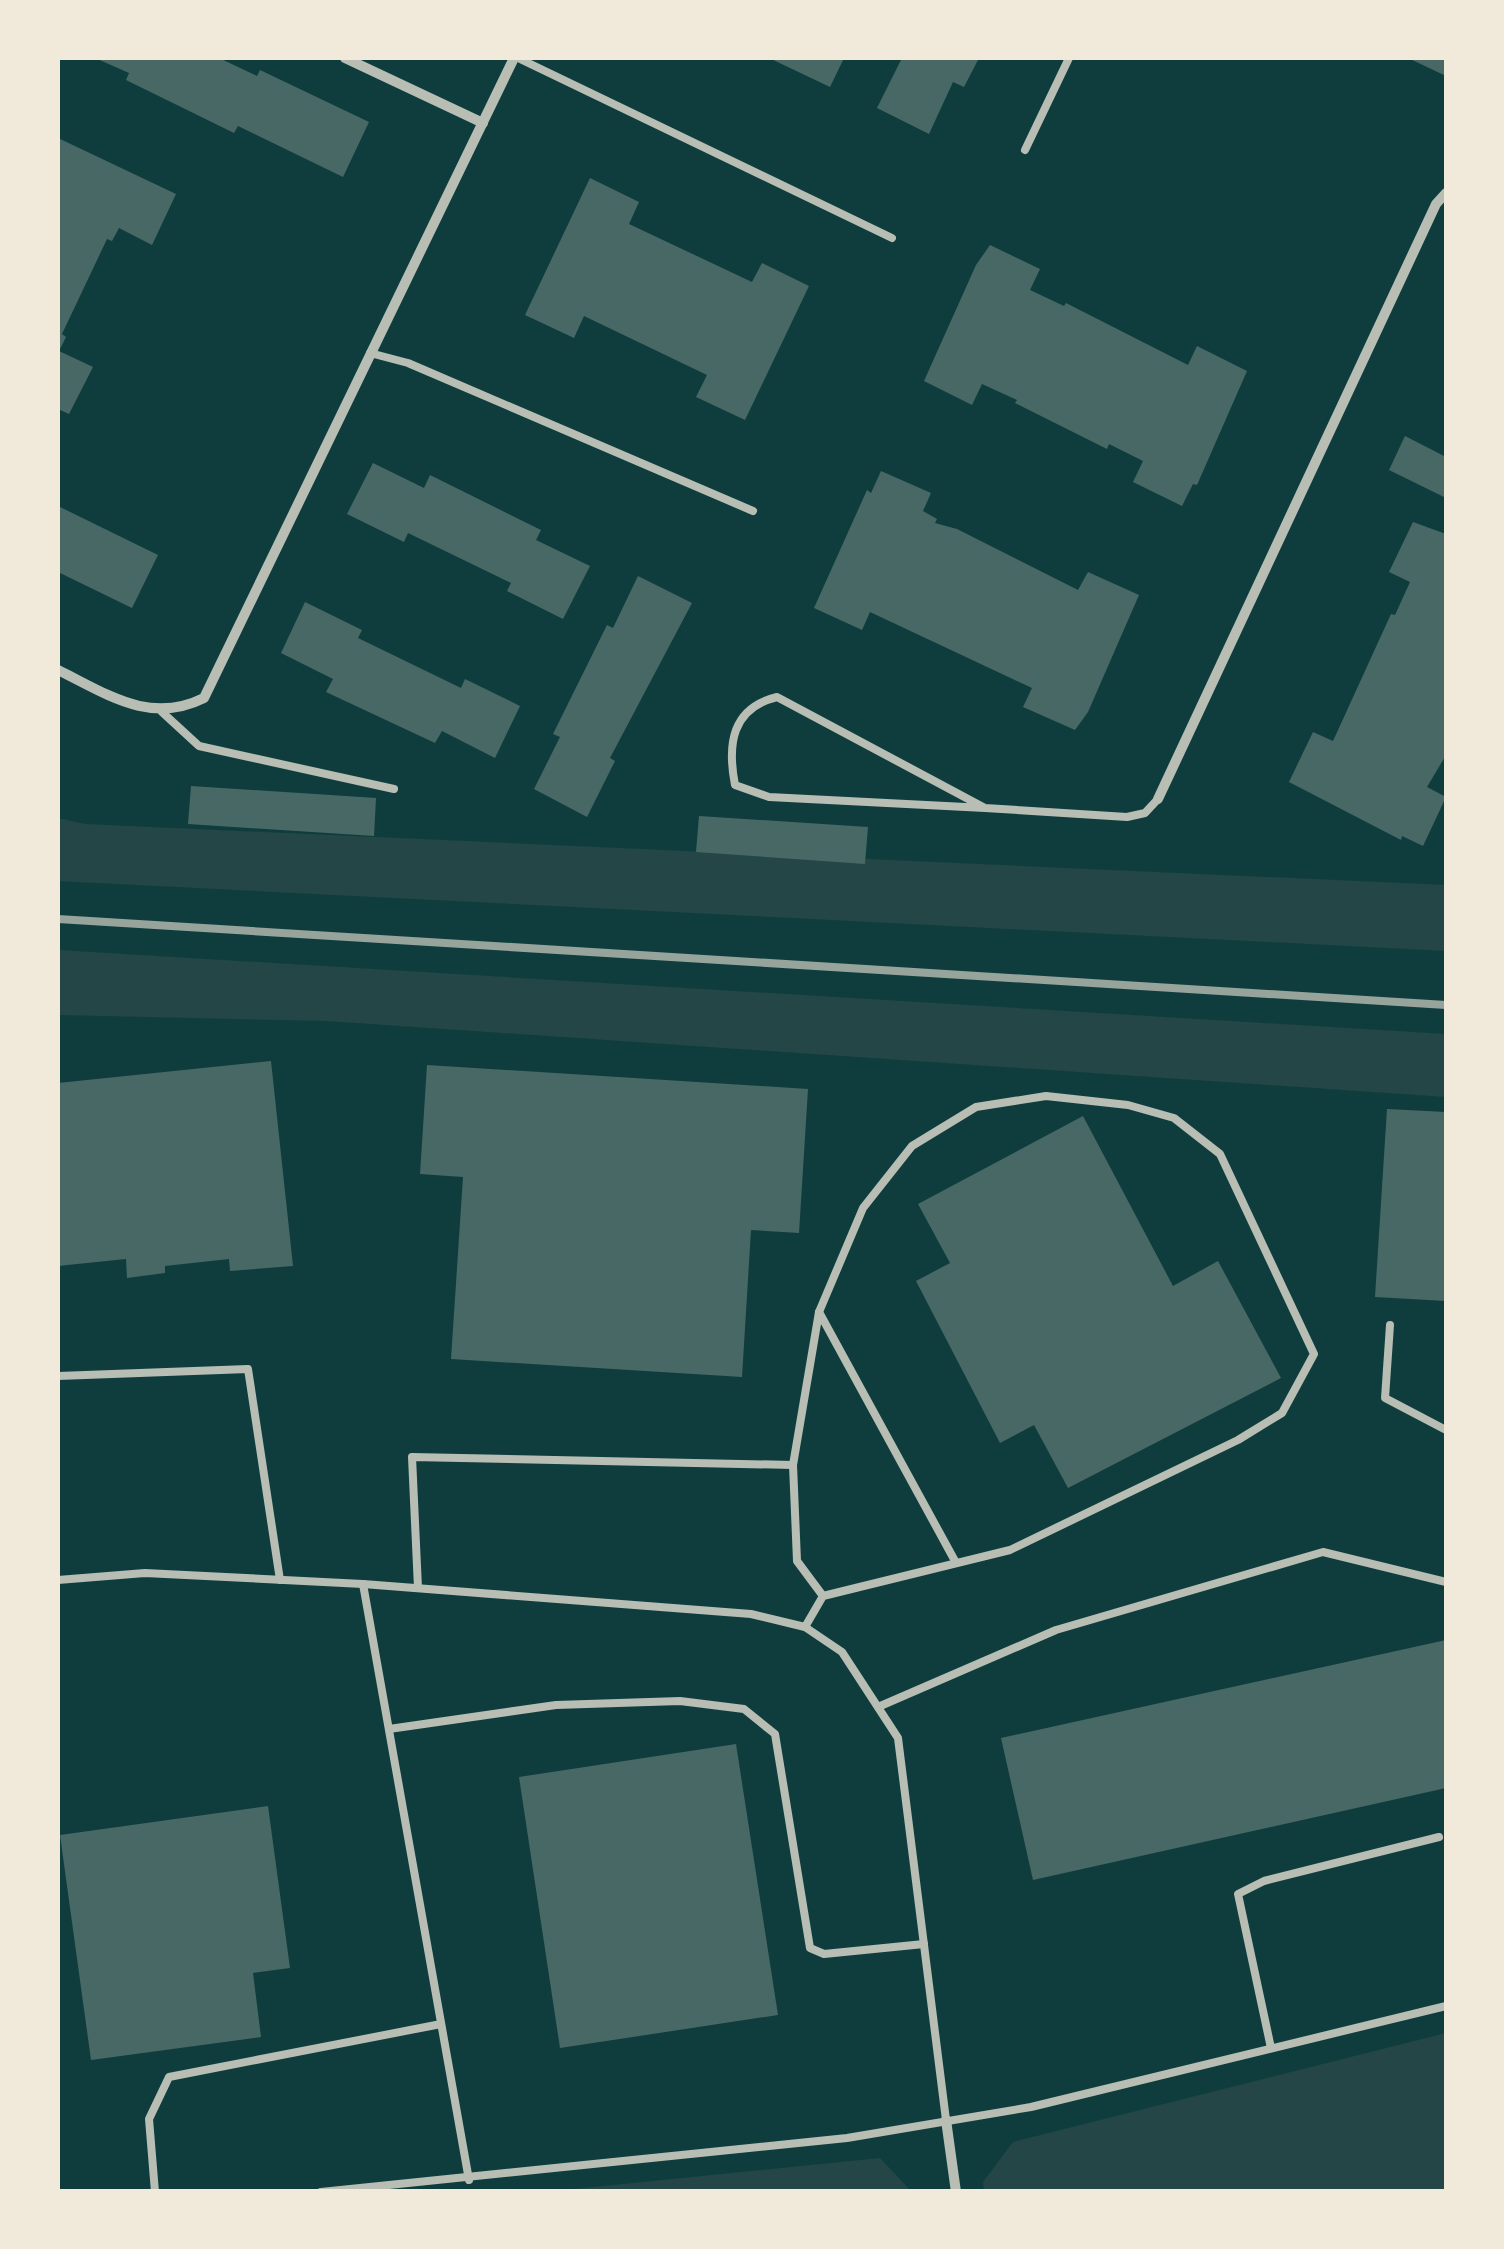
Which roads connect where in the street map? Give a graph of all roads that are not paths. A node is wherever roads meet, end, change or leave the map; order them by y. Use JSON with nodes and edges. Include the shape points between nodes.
{"nodes":[{"id":1,"x":345,"y":58,"type":"edge"},
{"id":2,"x":516,"y":58,"type":"edge"},
{"id":3,"x":1068,"y":58,"type":"edge"},
{"id":4,"x":482,"y":124,"type":"junction"},
{"id":5,"x":1026,"y":150,"type":"dead end"},
{"id":6,"x":1446,"y":193,"type":"edge"},
{"id":7,"x":892,"y":238,"type":"dead end"},
{"id":8,"x":370,"y":353,"type":"junction"},
{"id":9,"x":753,"y":511,"type":"dead end"},
{"id":10,"x":58,"y":670,"type":"edge"},
{"id":11,"x":162,"y":712,"type":"junction"},
{"id":12,"x":394,"y":789,"type":"dead end"},
{"id":13,"x":1158,"y":799,"type":"joint"},
{"id":14,"x":985,"y":808,"type":"junction"},
{"id":15,"x":819,"y":1312,"type":"junction"},
{"id":16,"x":1390,"y":1324,"type":"dead end"},
{"id":17,"x":58,"y":1376,"type":"edge"},
{"id":18,"x":1446,"y":1430,"type":"edge"},
{"id":19,"x":793,"y":1465,"type":"junction"},
{"id":20,"x":955,"y":1561,"type":"junction"},
{"id":21,"x":58,"y":1580,"type":"edge"},
{"id":22,"x":280,"y":1580,"type":"junction"},
{"id":23,"x":1446,"y":1582,"type":"edge"},
{"id":24,"x":362,"y":1584,"type":"junction"},
{"id":25,"x":418,"y":1588,"type":"junction"},
{"id":26,"x":823,"y":1596,"type":"junction"},
{"id":27,"x":805,"y":1626,"type":"junction"},
{"id":28,"x":878,"y":1707,"type":"junction"},
{"id":29,"x":389,"y":1729,"type":"junction"},
{"id":30,"x":1439,"y":1837,"type":"dead end"},
{"id":31,"x":924,"y":1944,"type":"junction"},
{"id":32,"x":1446,"y":2006,"type":"edge"},
{"id":33,"x":441,"y":2024,"type":"junction"},
{"id":34,"x":1271,"y":2048,"type":"junction"},
{"id":35,"x":946,"y":2120,"type":"junction"},
{"id":36,"x":469,"y":2180,"type":"junction"},
{"id":37,"x":154,"y":2192,"type":"edge"},
{"id":38,"x":321,"y":2192,"type":"edge"},
{"id":39,"x":956,"y":2192,"type":"edge"}],
"edges":[{"from":1,"to":4,"type":"street"},
{"from":2,"to":4,"type":"street"},
{"from":2,"to":7,"type":"lane"},
{"from":3,"to":5,"type":"lane"},
{"from":4,"to":8,"type":"street"},
{"from":6,"to":13,"type":"street","via":[[1387,305]]},
{"from":8,"to":9,"type":"lane"},
{"from":8,"to":11,"type":"street","via":[[204,698]]},
{"from":10,"to":11,"type":"street","via":[[133,706]]},
{"from":11,"to":12,"type":"lane","via":[[199,746]]},
{"from":13,"to":14,"type":"lane","via":[[1145,813],[1127,817]]},
{"from":14,"to":14,"type":"lane","via":[[777,697],[757,702],[738,721],[728,750],[735,785],[768,797]]},
{"from":15,"to":19,"type":"lane"},
{"from":15,"to":20,"type":"lane"},
{"from":15,"to":20,"type":"lane","via":[[863,1208],[912,1146],[976,1107],[1046,1096],[1128,1105],[1174,1118],[1220,1154],[1314,1354],[1300,1386],[1282,1413],[1238,1440],[1010,1550]]},
{"from":16,"to":18,"type":"lane","via":[[1386,1398]]},
{"from":17,"to":22,"type":"lane","via":[[248,1369]]},
{"from":19,"to":25,"type":"lane","via":[[412,1456]]},
{"from":19,"to":26,"type":"lane","via":[[796,1560]]},
{"from":20,"to":26,"type":"lane"},
{"from":21,"to":22,"type":"lane","via":[[145,1573]]},
{"from":22,"to":24,"type":"lane"},
{"from":23,"to":28,"type":"lane","via":[[1323,1552],[1056,1630]]},
{"from":24,"to":25,"type":"lane"},
{"from":24,"to":29,"type":"lane"},
{"from":25,"to":27,"type":"lane","via":[[751,1614]]},
{"from":26,"to":27,"type":"lane"},
{"from":27,"to":28,"type":"lane","via":[[842,1652]]},
{"from":28,"to":31,"type":"lane","via":[[898,1738]]},
{"from":29,"to":31,"type":"lane","via":[[556,1705],[680,1700],[744,1709],[776,1734],[810,1948],[824,1954]]},
{"from":29,"to":33,"type":"lane"},
{"from":30,"to":34,"type":"lane","via":[[1264,1880],[1238,1894]]},
{"from":31,"to":35,"type":"lane"},
{"from":32,"to":34,"type":"lane"},
{"from":33,"to":36,"type":"lane"},
{"from":33,"to":37,"type":"lane","via":[[168,2076],[149,2119]]},
{"from":34,"to":35,"type":"lane","via":[[1032,2107]]},
{"from":35,"to":36,"type":"lane","via":[[847,2138]]},
{"from":35,"to":39,"type":"street"},
{"from":36,"to":38,"type":"lane"}]}
